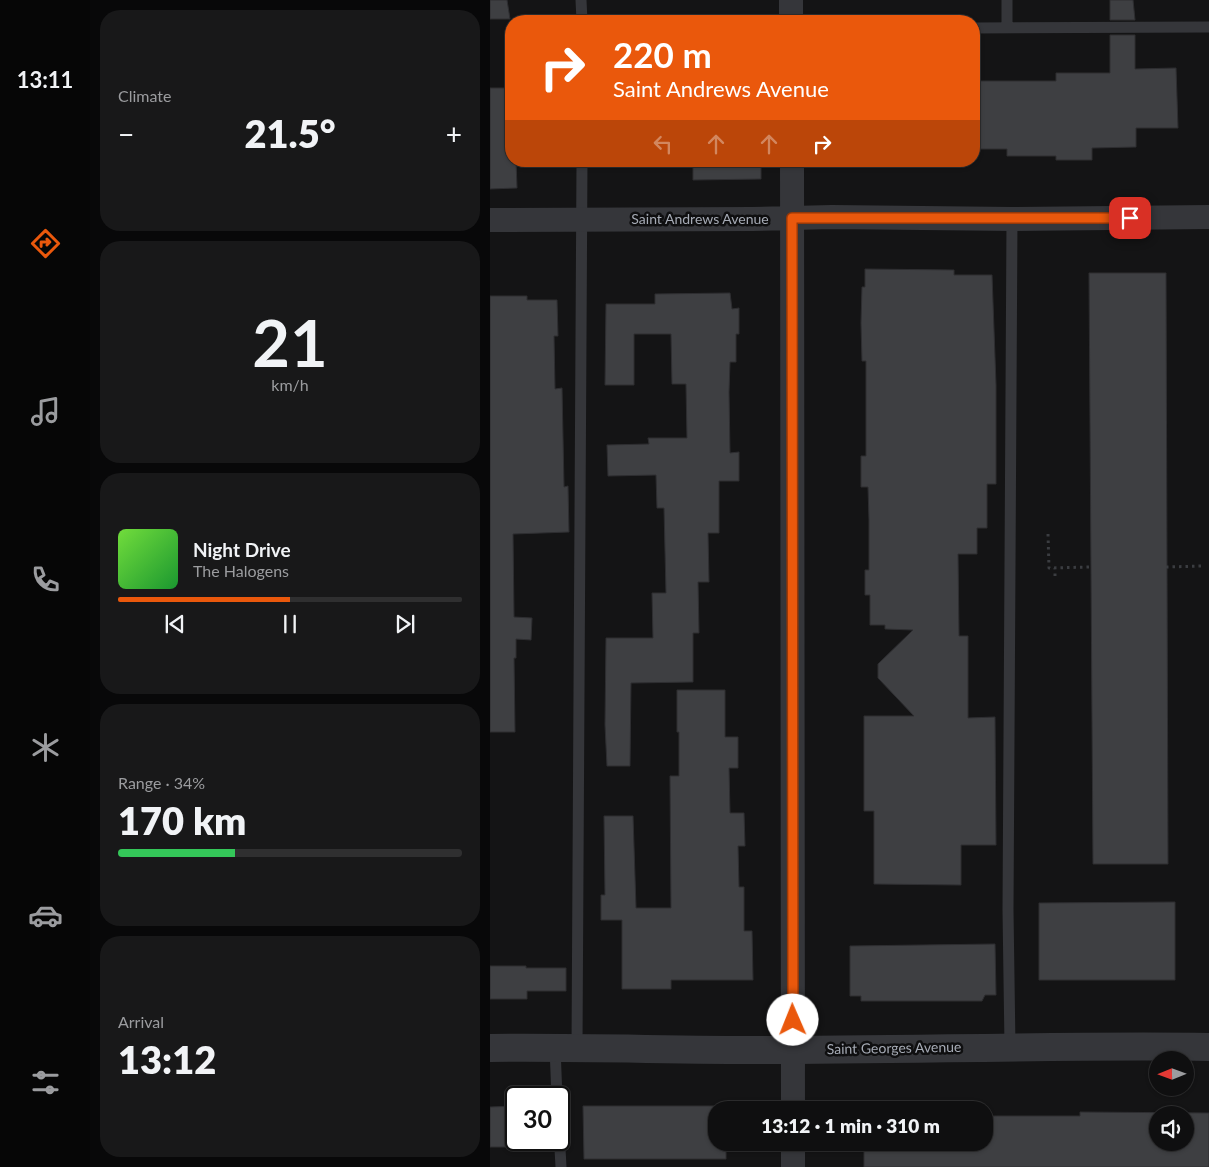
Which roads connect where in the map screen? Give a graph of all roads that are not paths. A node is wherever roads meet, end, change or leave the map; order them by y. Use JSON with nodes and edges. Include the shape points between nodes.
{"nodes":[{"id":1,"x":581,"y":0,"type":"edge"},
{"id":2,"x":791,"y":0,"type":"edge"},
{"id":3,"x":1007,"y":0,"type":"edge"},
{"id":4,"x":582,"y":15,"type":"edge"},
{"id":5,"x":791,"y":15,"type":"edge"},
{"id":6,"x":1209,"y":27,"type":"edge"},
{"id":7,"x":980,"y":28,"type":"edge"},
{"id":8,"x":1008,"y":28,"type":"junction"},
{"id":9,"x":582,"y":167,"type":"edge"},
{"id":10,"x":792,"y":167,"type":"edge"},
{"id":11,"x":1209,"y":217,"type":"edge"},
{"id":12,"x":792,"y":218,"type":"junction"},
{"id":13,"x":1012,"y":219,"type":"junction"},
{"id":14,"x":490,"y":220,"type":"edge"},
{"id":15,"x":582,"y":220,"type":"junction"},
{"id":16,"x":566,"y":1047,"type":"junction"},
{"id":17,"x":1010,"y":1047,"type":"junction"},
{"id":18,"x":1209,"y":1047,"type":"edge"},
{"id":19,"x":490,"y":1048,"type":"edge"},
{"id":20,"x":792,"y":1050,"type":"junction"},
{"id":21,"x":559,"y":1086,"type":"edge"},
{"id":22,"x":793,"y":1101,"type":"edge"},
{"id":23,"x":560,"y":1151,"type":"edge"},
{"id":24,"x":793,"y":1151,"type":"edge"},
{"id":25,"x":561,"y":1167,"type":"edge"},
{"id":26,"x":792,"y":1167,"type":"edge"}],
"edges":[{"from":1,"to":4,"type":"lane"},
{"from":2,"to":5,"type":"street"},
{"from":3,"to":8,"type":"lane"},
{"from":6,"to":8,"type":"lane"},
{"from":7,"to":8,"type":"lane"},
{"from":9,"to":15,"type":"lane"},
{"from":10,"to":12,"type":"street"},
{"from":11,"to":13,"type":"street","name":"Saint Andrews Avenue"},
{"from":12,"to":13,"type":"street","name":"Saint Andrews Avenue"},
{"from":12,"to":15,"type":"street","name":"Saint Andrews Avenue"},
{"from":12,"to":20,"type":"street"},
{"from":13,"to":17,"type":"lane"},
{"from":14,"to":15,"type":"street","name":"Saint Andrews Avenue"},
{"from":15,"to":16,"type":"lane"},
{"from":16,"to":19,"type":"street","name":"Saint Georges Avenue"},
{"from":16,"to":20,"type":"street","name":"Saint Georges Avenue"},
{"from":16,"to":21,"type":"lane"},
{"from":17,"to":18,"type":"street","name":"Saint Georges Avenue"},
{"from":17,"to":20,"type":"street","name":"Saint Georges Avenue"},
{"from":20,"to":22,"type":"street"},
{"from":23,"to":25,"type":"lane"},
{"from":24,"to":26,"type":"street"}]}
